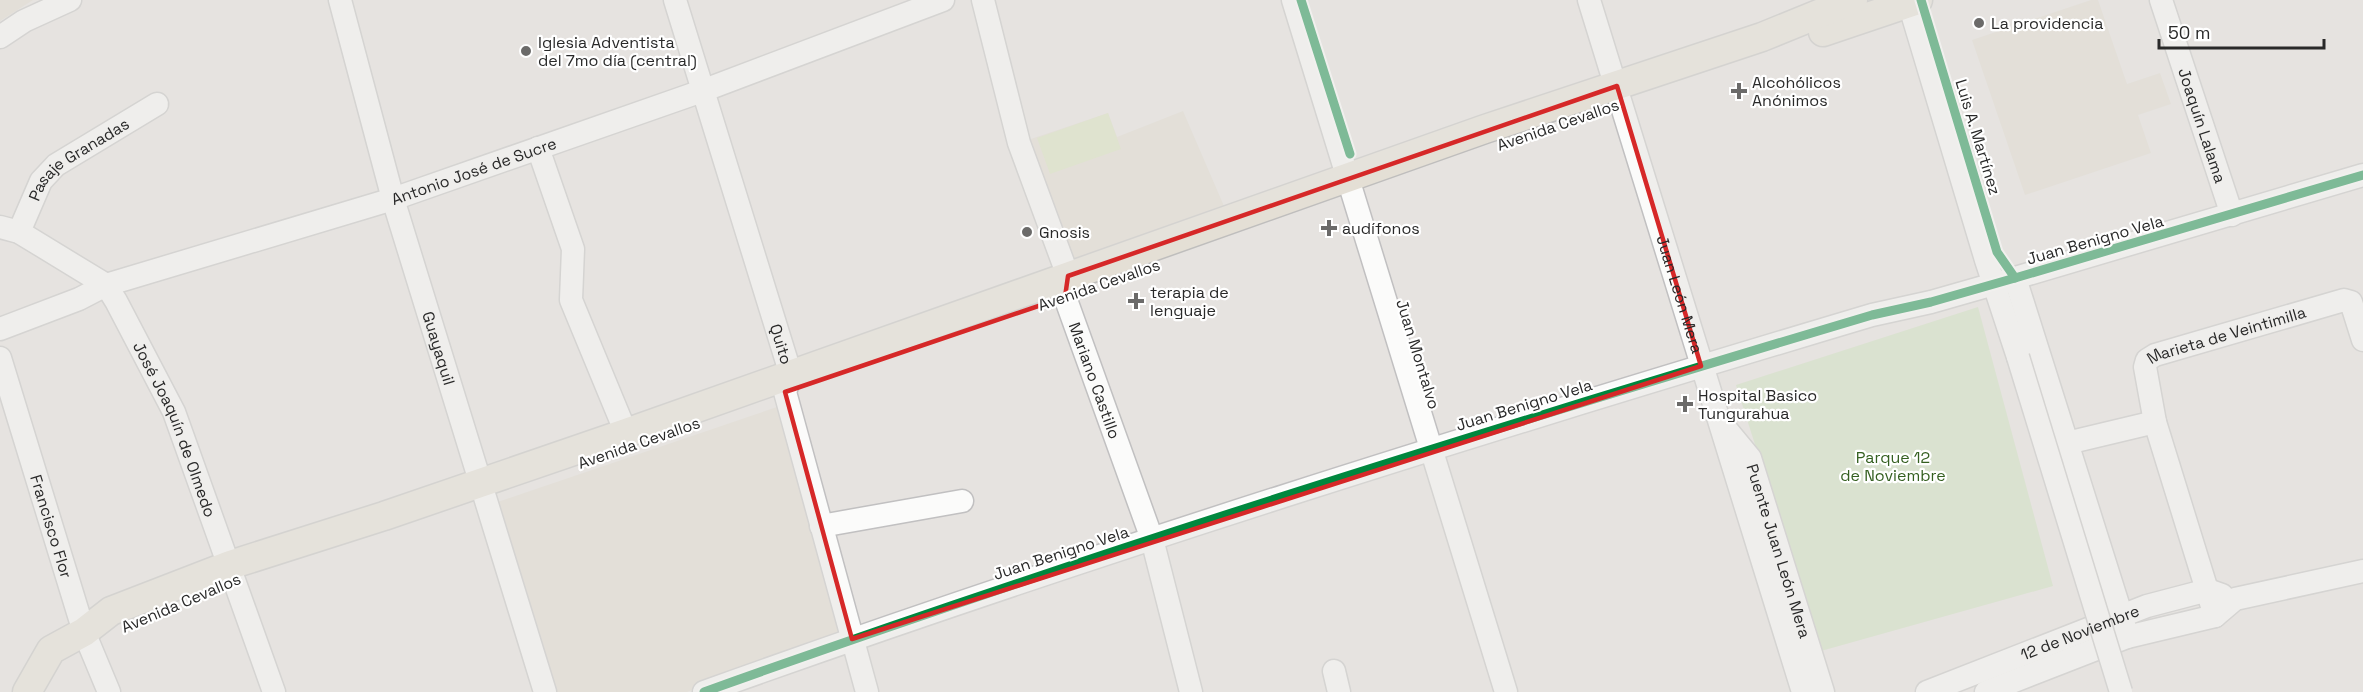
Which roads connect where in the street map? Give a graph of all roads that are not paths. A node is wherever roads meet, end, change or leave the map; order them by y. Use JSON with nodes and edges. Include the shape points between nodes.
{"nodes":[{"id":1,"x":70,"y":0,"type":"edge"},
{"id":2,"x":340,"y":0,"type":"edge"},
{"id":3,"x":675,"y":0,"type":"edge"},
{"id":4,"x":943,"y":0,"type":"edge"},
{"id":5,"x":983,"y":0,"type":"edge"},
{"id":6,"x":1293,"y":0,"type":"edge"},
{"id":7,"x":1589,"y":0,"type":"edge"},
{"id":8,"x":1853,"y":0,"type":"edge"},
{"id":9,"x":2161,"y":0,"type":"edge"},
{"id":10,"x":1911,"y":1,"type":"edge"},
{"id":11,"x":0,"y":37,"type":"edge"},
{"id":12,"x":702,"y":91,"type":"junction"},
{"id":13,"x":1619,"y":94,"type":"junction"},
{"id":14,"x":157,"y":104,"type":"dead end"},
{"id":15,"x":538,"y":148,"type":"junction"},
{"id":16,"x":2363,"y":175,"type":"edge"},
{"id":17,"x":1352,"y":187,"type":"junction"},
{"id":18,"x":393,"y":199,"type":"junction"},
{"id":19,"x":2232,"y":215,"type":"junction"},
{"id":20,"x":9,"y":230,"type":"edge"},
{"id":21,"x":2005,"y":281,"type":"junction"},
{"id":22,"x":106,"y":285,"type":"junction"},
{"id":23,"x":1067,"y":287,"type":"junction"},
{"id":24,"x":0,"y":329,"type":"edge"},
{"id":25,"x":2363,"y":340,"type":"edge"},
{"id":26,"x":0,"y":358,"type":"edge"},
{"id":27,"x":1701,"y":366,"type":"junction"},
{"id":28,"x":788,"y":384,"type":"junction"},
{"id":29,"x":1718,"y":418,"type":"junction"},
{"id":30,"x":2155,"y":422,"type":"junction"},
{"id":31,"x":626,"y":433,"type":"junction"},
{"id":32,"x":2067,"y":443,"type":"junction"},
{"id":33,"x":1431,"y":450,"type":"junction"},
{"id":34,"x":482,"y":489,"type":"junction"},
{"id":35,"x":962,"y":501,"type":"dead end"},
{"id":36,"x":821,"y":526,"type":"junction"},
{"id":37,"x":1152,"y":539,"type":"junction"},
{"id":38,"x":2363,"y":571,"type":"edge"},
{"id":39,"x":232,"y":572,"type":"junction"},
{"id":40,"x":2208,"y":590,"type":"junction"},
{"id":41,"x":2235,"y":599,"type":"junction"},
{"id":42,"x":2215,"y":616,"type":"junction"},
{"id":43,"x":2124,"y":627,"type":"junction"},
{"id":44,"x":84,"y":632,"type":"junction"},
{"id":45,"x":852,"y":639,"type":"junction"},
{"id":46,"x":1800,"y":688,"type":"edge"},
{"id":47,"x":27,"y":692,"type":"edge"},
{"id":48,"x":109,"y":692,"type":"edge"},
{"id":49,"x":274,"y":692,"type":"edge"},
{"id":50,"x":545,"y":692,"type":"edge"},
{"id":51,"x":704,"y":692,"type":"edge"},
{"id":52,"x":867,"y":692,"type":"edge"},
{"id":53,"x":1191,"y":692,"type":"edge"},
{"id":54,"x":1506,"y":692,"type":"edge"},
{"id":55,"x":1823,"y":692,"type":"edge"},
{"id":56,"x":1927,"y":692,"type":"edge"},
{"id":57,"x":1986,"y":692,"type":"edge"},
{"id":58,"x":2121,"y":692,"type":"edge"}],
"edges":[{"from":1,"to":11,"type":"street"},
{"from":2,"to":18,"type":"street","name":"Guayaquil"},
{"from":3,"to":12,"type":"street","name":"Quito"},
{"from":4,"to":12,"type":"street","name":"Antonio José de Sucre"},
{"from":5,"to":23,"type":"street","name":"Mariano Castillo","via":[[1019,143]]},
{"from":6,"to":17,"type":"street","name":"Juan Montalvo"},
{"from":7,"to":13,"type":"street","name":"Juan León Mera"},
{"from":8,"to":13,"type":"main road","name":"Avenida Cevallos"},
{"from":9,"to":19,"type":"street","name":"Joaquín Lalama"},
{"from":10,"to":13,"type":"main road","name":"Avenida Cevallos"},
{"from":10,"to":21,"type":"street","name":"Luis A. Martínez"},
{"from":12,"to":15,"type":"street","name":"Antonio José de Sucre"},
{"from":12,"to":28,"type":"street","name":"Quito"},
{"from":13,"to":17,"type":"main road","name":"Avenida Cevallos"},
{"from":13,"to":27,"type":"street","name":"Juan León Mera"},
{"from":14,"to":20,"type":"street","name":"Pasaje Granadas","via":[[56,165]]},
{"from":15,"to":18,"type":"street","name":"Antonio José de Sucre"},
{"from":15,"to":31,"type":"street","via":[[573,249],[571,300]]},
{"from":16,"to":19,"type":"street","name":"Juan Benigno Vela"},
{"from":17,"to":23,"type":"main road","name":"Avenida Cevallos"},
{"from":17,"to":33,"type":"street","name":"Juan Montalvo"},
{"from":18,"to":22,"type":"street","name":"Antonio José de Sucre"},
{"from":18,"to":34,"type":"street","name":"Guayaquil"},
{"from":19,"to":21,"type":"street","name":"Juan Benigno Vela"},
{"from":20,"to":22,"type":"street"},
{"from":21,"to":27,"type":"street","name":"Juan Benigno Vela","via":[[1872,315]]},
{"from":21,"to":32,"type":"street","name":"Luis A. Martínez"},
{"from":21,"to":58,"type":"street","name":"Luis A. Martínez","bridge":true,"via":[[2018,357]]},
{"from":22,"to":24,"type":"street","name":"Antonio José de Sucre"},
{"from":22,"to":39,"type":"street","name":"José Joaquín de Olmedo","via":[[174,412]]},
{"from":23,"to":28,"type":"main road","name":"Avenida Cevallos"},
{"from":23,"to":37,"type":"street","name":"Mariano Castillo"},
{"from":25,"to":30,"type":"street","name":"Marieta de Veintimilla","via":[[2354,308],[2344,300],[2155,354],[2145,367]]},
{"from":26,"to":44,"type":"street","name":"Francisco Flor"},
{"from":27,"to":29,"type":"street","name":"Juan León Mera"},
{"from":27,"to":33,"type":"street","name":"Juan Benigno Vela"},
{"from":28,"to":31,"type":"main road","name":"Avenida Cevallos"},
{"from":28,"to":34,"type":"main road","name":"Avenida Cevallos"},
{"from":28,"to":36,"type":"street","name":"Quito"},
{"from":29,"to":46,"type":"street","name":"Juan León Mera"},
{"from":29,"to":55,"type":"street","name":"Puente Juan León Mera","via":[[1750,458]]},
{"from":30,"to":32,"type":"street"},
{"from":30,"to":40,"type":"street","name":"Marieta de Veintimilla"},
{"from":31,"to":34,"type":"main road","name":"Avenida Cevallos"},
{"from":32,"to":43,"type":"street","name":"Luis A. Martínez"},
{"from":33,"to":37,"type":"street","name":"Juan Benigno Vela"},
{"from":33,"to":54,"type":"street","name":"Juan Montalvo"},
{"from":34,"to":39,"type":"main road","name":"Avenida Cevallos"},
{"from":34,"to":50,"type":"street","name":"Guayaquil"},
{"from":35,"to":36,"type":"street"},
{"from":36,"to":45,"type":"street","name":"Quito"},
{"from":37,"to":45,"type":"street","name":"Juan Benigno Vela"},
{"from":37,"to":53,"type":"street","name":"Mariano Castillo"},
{"from":38,"to":41,"type":"street","name":"12 de Noviembre"},
{"from":39,"to":44,"type":"main road","name":"Avenida Cevallos","via":[[115,631]]},
{"from":39,"to":49,"type":"street","name":"José Joaquín de Olmedo"},
{"from":40,"to":41,"type":"street"},
{"from":40,"to":42,"type":"street","name":"Marieta de Veintimilla"},
{"from":40,"to":43,"type":"street","name":"12 de Noviembre","via":[[2147,606]]},
{"from":41,"to":42,"type":"street","name":"12 de Noviembre"},
{"from":42,"to":43,"type":"street","name":"12 de Noviembre"},
{"from":43,"to":56,"type":"street","name":"12 de Noviembre"},
{"from":43,"to":57,"type":"street","name":"12 de Noviembre"},
{"from":44,"to":47,"type":"main road","via":[[51,650]]},
{"from":44,"to":48,"type":"street","name":"Francisco Flor"},
{"from":45,"to":51,"type":"street","name":"Juan Benigno Vela"},
{"from":45,"to":52,"type":"street","name":"Quito"}]}
